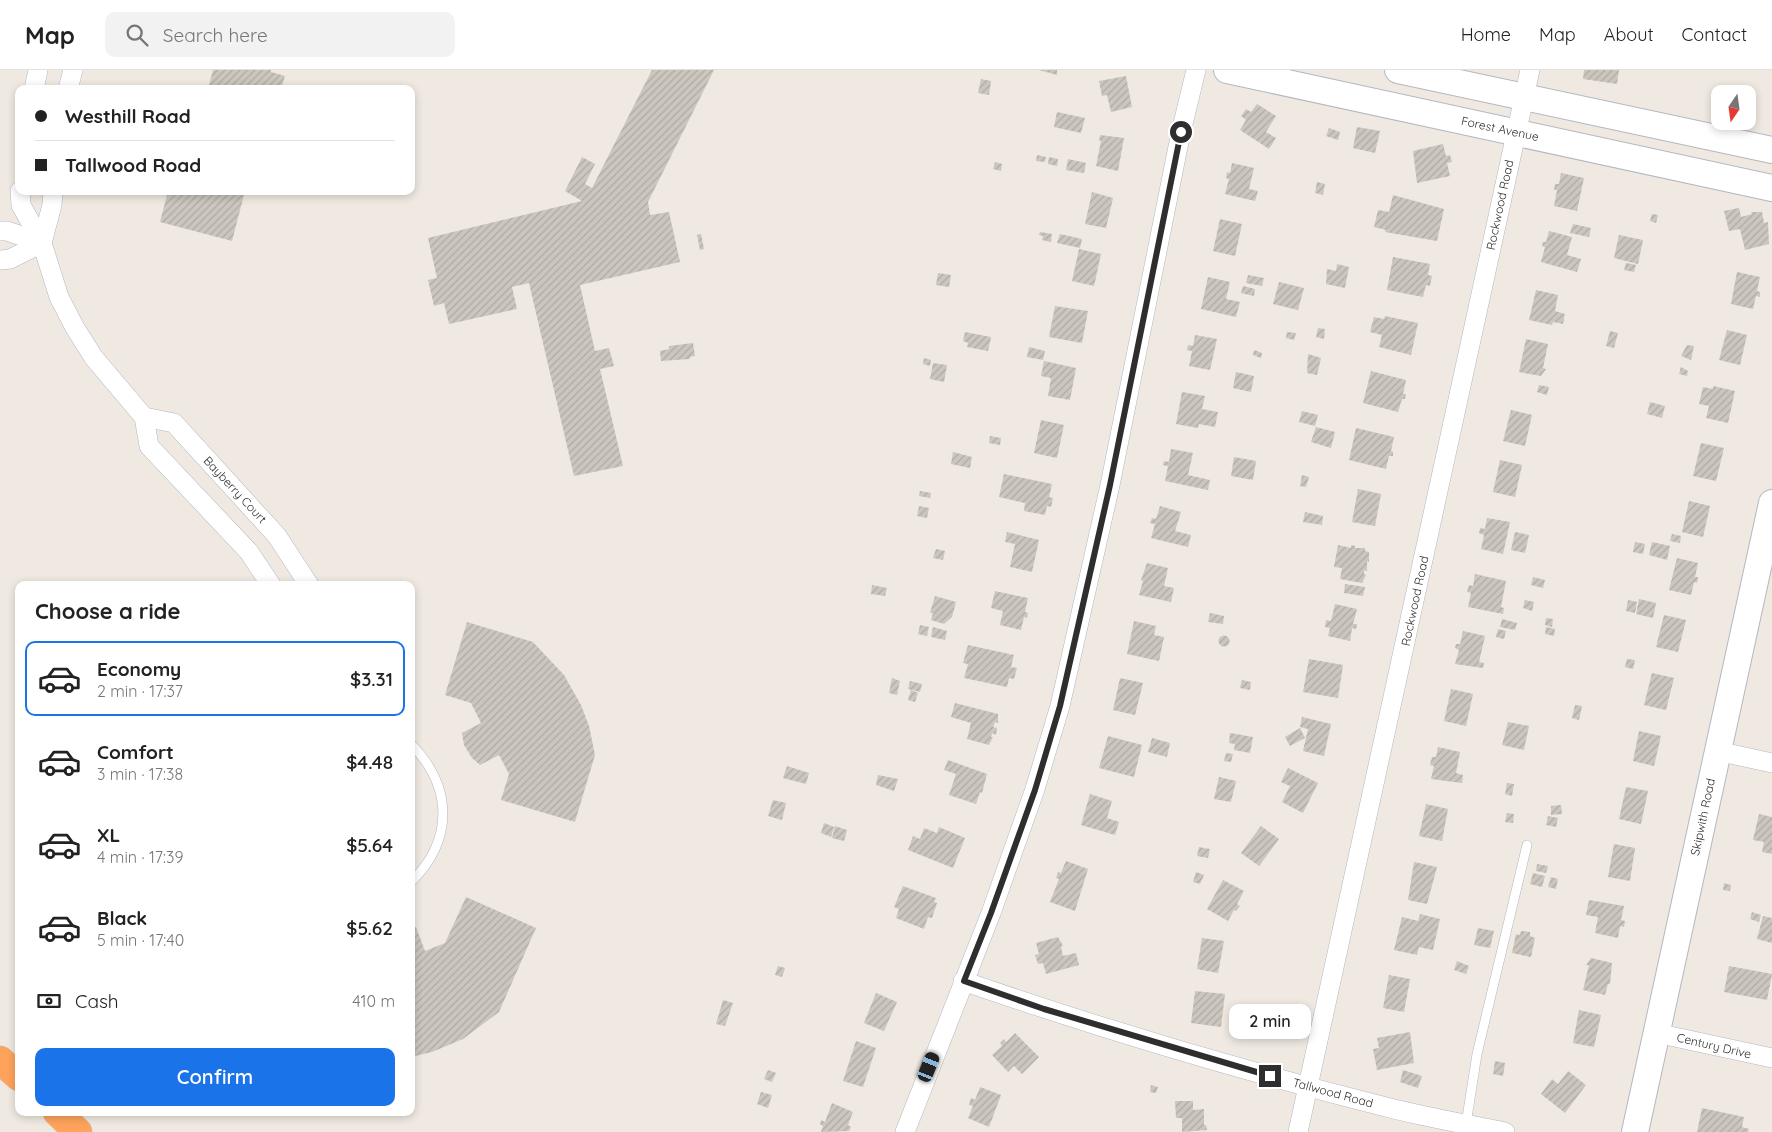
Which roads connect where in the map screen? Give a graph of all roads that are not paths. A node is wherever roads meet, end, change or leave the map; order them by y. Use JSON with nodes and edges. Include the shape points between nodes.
{"nodes":[{"id":1,"x":38,"y":70,"type":"edge"},
{"id":2,"x":73,"y":70,"type":"edge"},
{"id":3,"x":1196,"y":70,"type":"edge"},
{"id":4,"x":1227,"y":70,"type":"edge"},
{"id":5,"x":1398,"y":70,"type":"edge"},
{"id":6,"x":1530,"y":70,"type":"edge"},
{"id":7,"x":35,"y":85,"type":"edge"},
{"id":8,"x":69,"y":85,"type":"edge"},
{"id":9,"x":1524,"y":97,"type":"junction"},
{"id":10,"x":1516,"y":132,"type":"junction"},
{"id":11,"x":1772,"y":150,"type":"edge"},
{"id":12,"x":1772,"y":188,"type":"edge"},
{"id":13,"x":20,"y":195,"type":"edge"},
{"id":14,"x":53,"y":195,"type":"edge"},
{"id":15,"x":0,"y":231,"type":"edge"},
{"id":16,"x":42,"y":243,"type":"junction"},
{"id":17,"x":0,"y":260,"type":"edge"},
{"id":18,"x":144,"y":417,"type":"junction"},
{"id":19,"x":1772,"y":503,"type":"edge"},
{"id":20,"x":267,"y":581,"type":"edge"},
{"id":21,"x":306,"y":581,"type":"edge"},
{"id":22,"x":415,"y":749,"type":"edge"},
{"id":23,"x":1717,"y":751,"type":"junction"},
{"id":24,"x":1772,"y":763,"type":"edge"},
{"id":25,"x":1526,"y":845,"type":"dead end"},
{"id":26,"x":415,"y":877,"type":"edge"},
{"id":27,"x":964,"y":981,"type":"junction"},
{"id":28,"x":1656,"y":1033,"type":"junction"},
{"id":29,"x":1772,"y":1058,"type":"edge"},
{"id":30,"x":0,"y":1060,"type":"edge"},
{"id":31,"x":15,"y":1073,"type":"edge"},
{"id":32,"x":1308,"y":1086,"type":"junction"},
{"id":33,"x":61,"y":1116,"type":"edge"},
{"id":34,"x":1466,"y":1124,"type":"junction"},
{"id":35,"x":78,"y":1132,"type":"edge"},
{"id":36,"x":905,"y":1132,"type":"edge"},
{"id":37,"x":1298,"y":1132,"type":"edge"},
{"id":38,"x":1505,"y":1132,"type":"edge"},
{"id":39,"x":1635,"y":1132,"type":"edge"}],
"edges":[{"from":1,"to":7,"type":"street"},
{"from":2,"to":8,"type":"street"},
{"from":3,"to":27,"type":"street","via":[[1110,485],[1060,706],[1035,790]]},
{"from":4,"to":10,"type":"main road","name":"Forest Avenue"},
{"from":5,"to":9,"type":"main road"},
{"from":6,"to":9,"type":"street","name":"Rockwood Road"},
{"from":9,"to":10,"type":"street","name":"Rockwood Road"},
{"from":9,"to":11,"type":"main road"},
{"from":10,"to":12,"type":"main road","name":"Forest Avenue"},
{"from":10,"to":32,"type":"street","name":"Rockwood Road"},
{"from":13,"to":16,"type":"street","via":[[21,205]]},
{"from":14,"to":16,"type":"street"},
{"from":15,"to":16,"type":"street"},
{"from":16,"to":17,"type":"street","via":[[10,260]]},
{"from":16,"to":18,"type":"street","via":[[75,328],[94,358]]},
{"from":18,"to":20,"type":"street","via":[[149,446],[238,540]]},
{"from":18,"to":21,"type":"street","name":"Bayberry Court","via":[[174,423],[278,536]]},
{"from":19,"to":23,"type":"main road","name":"Skipwith Road"},
{"from":22,"to":26,"type":"lane","via":[[433,771],[440,787],[443,822],[433,855]]},
{"from":23,"to":24,"type":"street"},
{"from":23,"to":28,"type":"main road","name":"Skipwith Road"},
{"from":25,"to":34,"type":"lane","via":[[1477,1054]]},
{"from":27,"to":32,"type":"street","name":"Tallwood Road","via":[[1054,1012]]},
{"from":27,"to":36,"type":"street"},
{"from":28,"to":29,"type":"street","name":"Century Drive"},
{"from":28,"to":39,"type":"main road","name":"Skipwith Road"},
{"from":30,"to":31,"type":"highway"},
{"from":32,"to":34,"type":"street","name":"Tallwood Road"},
{"from":32,"to":37,"type":"street","name":"Rockwood Road"},
{"from":33,"to":35,"type":"highway"},
{"from":34,"to":38,"type":"street","name":"Tallwood Road"}]}
